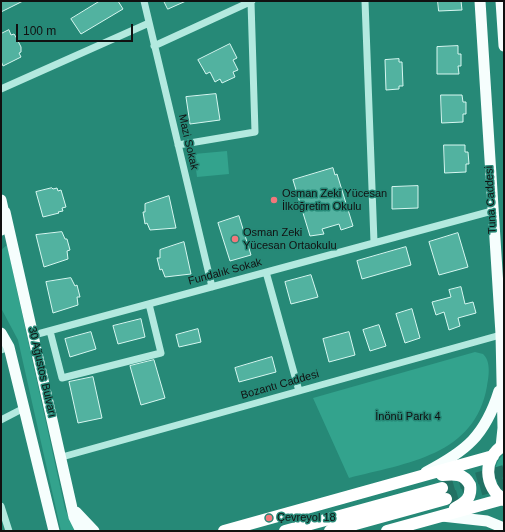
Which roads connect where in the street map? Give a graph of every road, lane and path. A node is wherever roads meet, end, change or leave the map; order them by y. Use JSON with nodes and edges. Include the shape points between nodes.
{"nodes":[{"id":1,"x":144,"y":1,"type":"edge"},
{"id":2,"x":251,"y":1,"type":"edge"},
{"id":3,"x":366,"y":1,"type":"edge"},
{"id":4,"x":480,"y":1,"type":"edge"},
{"id":5,"x":501,"y":1,"type":"edge"},
{"id":6,"x":149,"y":23,"type":"junction"},
{"id":7,"x":154,"y":46,"type":"junction"},
{"id":8,"x":504,"y":46,"type":"edge"},
{"id":9,"x":1,"y":89,"type":"edge"},
{"id":10,"x":178,"y":145,"type":"junction"},
{"id":11,"x":1,"y":200,"type":"edge"},
{"id":12,"x":492,"y":211,"type":"junction"},
{"id":13,"x":5,"y":212,"type":"junction"},
{"id":14,"x":1,"y":230,"type":"edge"},
{"id":15,"x":374,"y":242,"type":"junction"},
{"id":16,"x":266,"y":272,"type":"junction"},
{"id":17,"x":212,"y":288,"type":"junction"},
{"id":18,"x":149,"y":304,"type":"junction"},
{"id":19,"x":50,"y":331,"type":"junction"},
{"id":20,"x":1,"y":333,"type":"edge"},
{"id":21,"x":502,"y":334,"type":"edge"},
{"id":22,"x":34,"y":336,"type":"junction"},
{"id":23,"x":5,"y":348,"type":"edge"},
{"id":24,"x":502,"y":379,"type":"junction"},
{"id":25,"x":298,"y":391,"type":"junction"},
{"id":26,"x":24,"y":408,"type":"junction"},
{"id":27,"x":1,"y":420,"type":"edge"},
{"id":28,"x":502,"y":446,"type":"edge"},
{"id":29,"x":493,"y":456,"type":"junction"},
{"id":30,"x":62,"y":457,"type":"junction"},
{"id":31,"x":415,"y":478,"type":"junction"},
{"id":32,"x":503,"y":500,"type":"edge"},
{"id":33,"x":72,"y":505,"type":"junction"},
{"id":34,"x":1,"y":506,"type":"edge"},
{"id":35,"x":440,"y":516,"type":"junction"},
{"id":36,"x":415,"y":527,"type":"edge"},
{"id":37,"x":52,"y":528,"type":"edge"},
{"id":38,"x":504,"y":528,"type":"edge"},
{"id":39,"x":9,"y":531,"type":"edge"},
{"id":40,"x":81,"y":531,"type":"edge"},
{"id":41,"x":94,"y":531,"type":"edge"},
{"id":42,"x":224,"y":531,"type":"edge"},
{"id":43,"x":285,"y":531,"type":"edge"},
{"id":44,"x":330,"y":531,"type":"edge"},
{"id":45,"x":387,"y":531,"type":"edge"}],
"edges":[{"from":1,"to":6,"type":"street","name":"Mazi Sokak"},
{"from":2,"to":7,"type":"street"},
{"from":2,"to":10,"type":"street","via":[[255,132]]},
{"from":3,"to":15,"type":"street"},
{"from":4,"to":12,"type":"main road","name":"Tuna Caddesi"},
{"from":5,"to":8,"type":"main road"},
{"from":6,"to":7,"type":"street","name":"Mazi Sokak"},
{"from":6,"to":9,"type":"street"},
{"from":7,"to":10,"type":"street","name":"Mazi Sokak"},
{"from":10,"to":17,"type":"street","name":"Mazi Sokak"},
{"from":11,"to":13,"type":"main road","name":"30 Ağustos Bulvarı"},
{"from":12,"to":15,"type":"street","name":"Fundalık Sokak"},
{"from":12,"to":21,"type":"main road","name":"Tuna Caddesi"},
{"from":13,"to":14,"type":"main road"},
{"from":13,"to":22,"type":"main road","name":"30 Ağustos Bulvarı"},
{"from":15,"to":16,"type":"street","name":"Fundalık Sokak"},
{"from":16,"to":17,"type":"street","name":"Fundalık Sokak"},
{"from":16,"to":25,"type":"street"},
{"from":17,"to":18,"type":"street","name":"Fundalık Sokak"},
{"from":18,"to":19,"type":"street","name":"Fundalık Sokak"},
{"from":18,"to":19,"type":"street","via":[[161,353],[62,378]]},
{"from":19,"to":22,"type":"street","name":"Fundalık Sokak"},
{"from":20,"to":23,"type":"main road"},
{"from":21,"to":24,"type":"main road","name":"Tuna Caddesi"},
{"from":21,"to":25,"type":"street","name":"Bozantı Caddesi"},
{"from":22,"to":30,"type":"main road","name":"30 Ağustos Bulvarı"},
{"from":23,"to":26,"type":"main road"},
{"from":24,"to":28,"type":"main road","name":"Tuna Caddesi"},
{"from":24,"to":31,"type":"main road","via":[[492,410],[477,436],[457,455]]},
{"from":25,"to":30,"type":"street","name":"Bozantı Caddesi"},
{"from":26,"to":27,"type":"street"},
{"from":26,"to":37,"type":"main road"},
{"from":28,"to":29,"type":"highway"},
{"from":29,"to":31,"type":"highway"},
{"from":29,"to":32,"type":"highway","via":[[488,467],[488,480]]},
{"from":30,"to":33,"type":"main road","name":"30 Ağustos Bulvarı"},
{"from":31,"to":35,"type":"highway","via":[[453,474],[462,476],[468,482],[471,490],[466,502]]},
{"from":31,"to":42,"type":"highway"},
{"from":32,"to":35,"type":"highway"},
{"from":33,"to":40,"type":"main road","name":"30 Ağustos Bulvarı","via":[[74,517]]},
{"from":33,"to":41,"type":"main road","via":[[81,519]]},
{"from":34,"to":39,"type":"street"},
{"from":35,"to":36,"type":"highway"},
{"from":35,"to":38,"type":"main road","via":[[487,521]]},
{"from":36,"to":45,"type":"highway"},
{"from":43,"to":44,"type":"highway","via":[[444,493]]}]}
